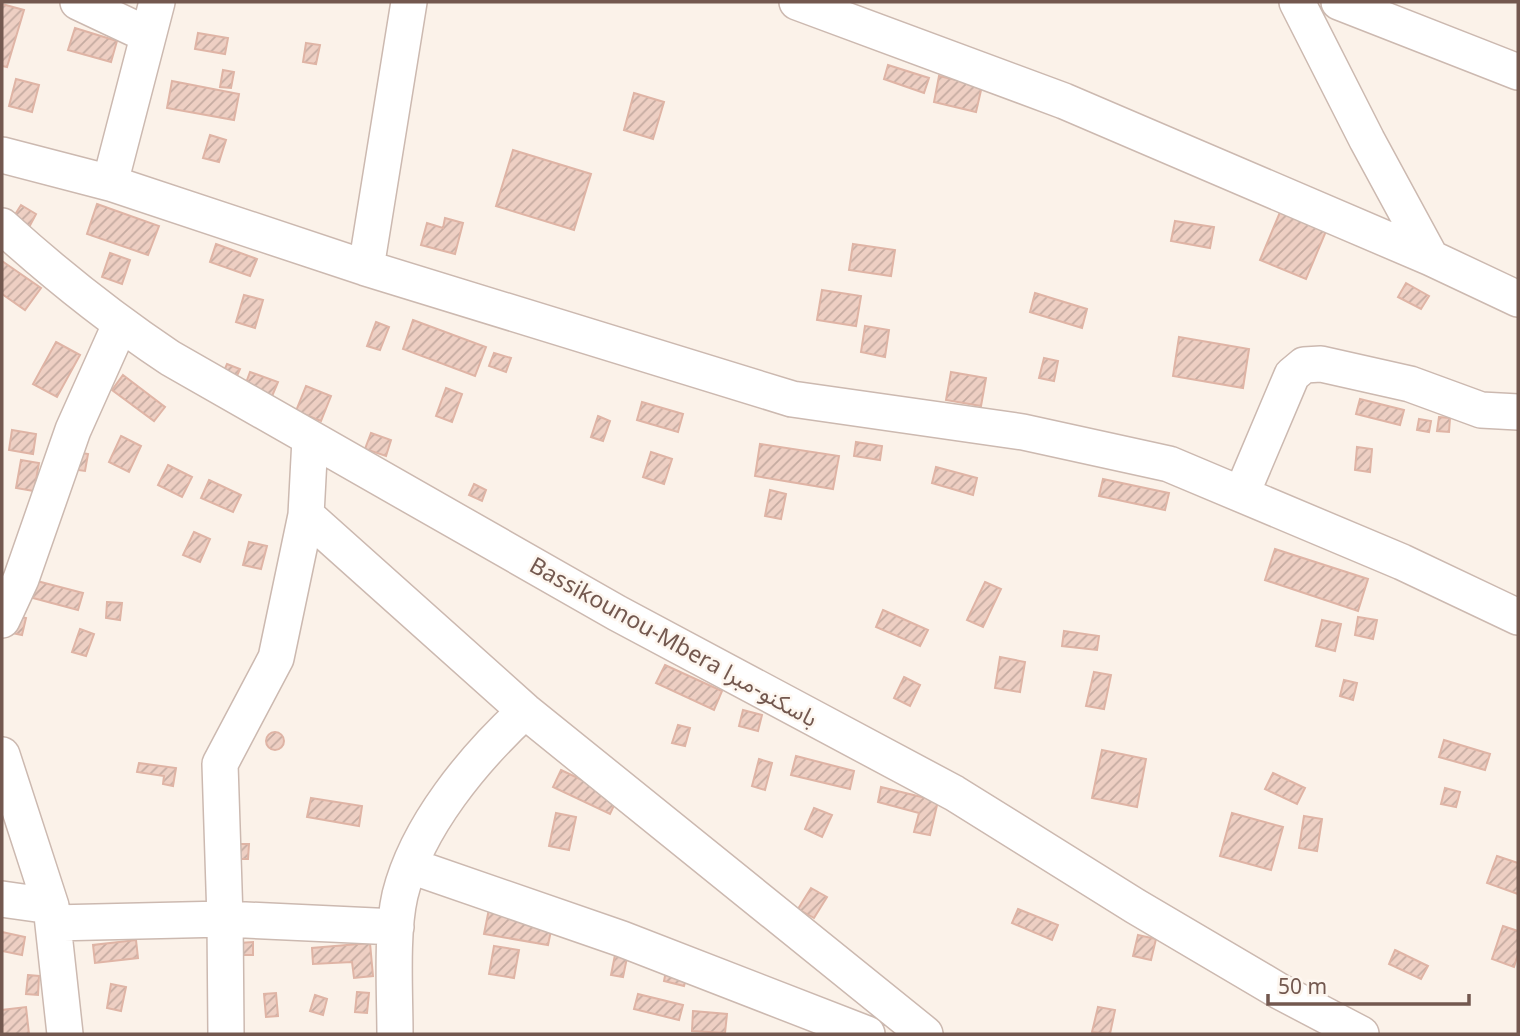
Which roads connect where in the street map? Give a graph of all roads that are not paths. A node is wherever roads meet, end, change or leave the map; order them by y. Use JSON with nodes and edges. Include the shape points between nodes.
{"nodes":[{"id":1,"x":78,"y":2,"type":"edge"},
{"id":2,"x":157,"y":2,"type":"edge"},
{"id":3,"x":409,"y":2,"type":"edge"},
{"id":4,"x":797,"y":2,"type":"edge"},
{"id":5,"x":1297,"y":2,"type":"edge"},
{"id":6,"x":1339,"y":2,"type":"edge"},
{"id":7,"x":148,"y":35,"type":"junction"},
{"id":8,"x":1518,"y":72,"type":"edge"},
{"id":9,"x":2,"y":155,"type":"edge"},
{"id":10,"x":110,"y":183,"type":"junction"},
{"id":11,"x":2,"y":226,"type":"edge"},
{"id":12,"x":1431,"y":258,"type":"junction"},
{"id":13,"x":366,"y":268,"type":"junction"},
{"id":14,"x":1518,"y":299,"type":"edge"},
{"id":15,"x":120,"y":325,"type":"junction"},
{"id":16,"x":1518,"y":412,"type":"edge"},
{"id":17,"x":310,"y":439,"type":"junction"},
{"id":18,"x":1242,"y":494,"type":"junction"},
{"id":19,"x":306,"y":515,"type":"junction"},
{"id":20,"x":1518,"y":617,"type":"edge"},
{"id":21,"x":2,"y":620,"type":"edge"},
{"id":22,"x":525,"y":711,"type":"junction"},
{"id":23,"x":2,"y":755,"type":"edge"},
{"id":24,"x":411,"y":866,"type":"junction"},
{"id":25,"x":2,"y":899,"type":"edge"},
{"id":26,"x":52,"y":914,"type":"junction"},
{"id":27,"x":225,"y":919,"type":"junction"},
{"id":28,"x":396,"y":927,"type":"junction"},
{"id":29,"x":907,"y":1029,"type":"edge"},
{"id":30,"x":65,"y":1034,"type":"edge"},
{"id":31,"x":226,"y":1034,"type":"edge"},
{"id":32,"x":395,"y":1034,"type":"edge"},
{"id":33,"x":867,"y":1034,"type":"edge"},
{"id":34,"x":1362,"y":1034,"type":"edge"}],
"edges":[{"from":1,"to":7,"type":"street"},
{"from":2,"to":7,"type":"street"},
{"from":3,"to":13,"type":"street"},
{"from":4,"to":12,"type":"street","via":[[1064,101]]},
{"from":5,"to":12,"type":"street"},
{"from":6,"to":8,"type":"street"},
{"from":7,"to":10,"type":"street"},
{"from":9,"to":10,"type":"street"},
{"from":10,"to":13,"type":"street"},
{"from":11,"to":15,"type":"street","name":"Bassikounou-Mbera باسكنو-مبرا"},
{"from":12,"to":14,"type":"street"},
{"from":13,"to":18,"type":"street","via":[[792,400],[1023,432],[1169,464]]},
{"from":15,"to":17,"type":"street","name":"Bassikounou-Mbera باسكنو-مبرا"},
{"from":15,"to":21,"type":"street","via":[[73,430]]},
{"from":16,"to":18,"type":"street","via":[[1481,410],[1410,384],[1321,364],[1304,365],[1292,375]]},
{"from":17,"to":19,"type":"street"},
{"from":17,"to":34,"type":"street","name":"Bassikounou-Mbera باسكنو-مبرا","via":[[617,613],[954,793],[1135,906]]},
{"from":18,"to":20,"type":"street"},
{"from":19,"to":22,"type":"street"},
{"from":19,"to":27,"type":"street","via":[[276,658],[220,764]]},
{"from":22,"to":24,"type":"street","via":[[469,769],[445,802]]},
{"from":22,"to":29,"type":"street"},
{"from":23,"to":26,"type":"street"},
{"from":24,"to":28,"type":"street","via":[[400,895]]},
{"from":24,"to":33,"type":"street","via":[[622,939]]},
{"from":25,"to":26,"type":"street"},
{"from":26,"to":27,"type":"street"},
{"from":26,"to":30,"type":"street"},
{"from":27,"to":28,"type":"street"},
{"from":27,"to":31,"type":"street"},
{"from":28,"to":32,"type":"street"}]}
